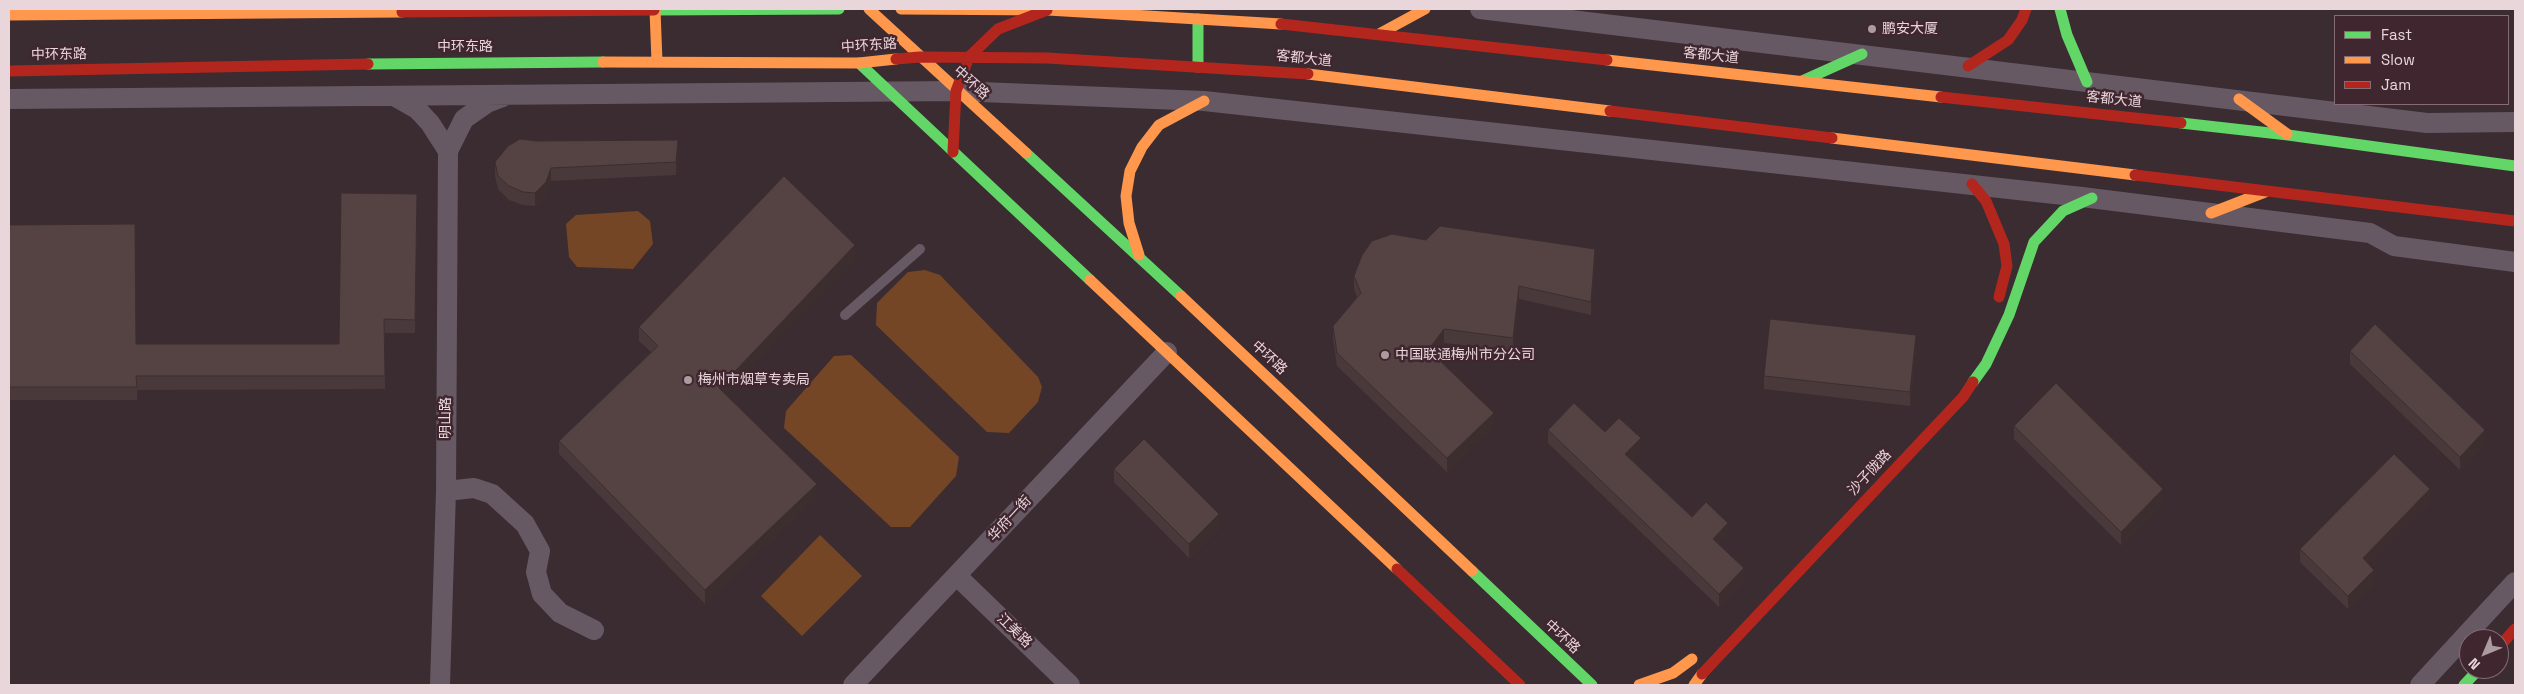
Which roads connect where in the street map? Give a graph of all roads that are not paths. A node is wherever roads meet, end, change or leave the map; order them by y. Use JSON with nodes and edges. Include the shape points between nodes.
{"nodes":[{"id":1,"x":839,"y":9,"type":"edge"},
{"id":2,"x":869,"y":9,"type":"edge"},
{"id":3,"x":901,"y":9,"type":"edge"},
{"id":4,"x":1425,"y":9,"type":"edge"},
{"id":5,"x":1480,"y":9,"type":"edge"},
{"id":6,"x":2026,"y":9,"type":"edge"},
{"id":7,"x":2060,"y":9,"type":"edge"},
{"id":8,"x":654,"y":10,"type":"junction"},
{"id":9,"x":1048,"y":10,"type":"edge"},
{"id":10,"x":337,"y":11,"type":"edge"},
{"id":11,"x":9,"y":16,"type":"edge"},
{"id":12,"x":1198,"y":19,"type":"junction"},
{"id":13,"x":1379,"y":34,"type":"junction"},
{"id":14,"x":1862,"y":54,"type":"junction"},
{"id":15,"x":920,"y":57,"type":"junction"},
{"id":16,"x":969,"y":57,"type":"junction"},
{"id":17,"x":656,"y":62,"type":"junction"},
{"id":18,"x":859,"y":63,"type":"junction"},
{"id":19,"x":1968,"y":66,"type":"junction"},
{"id":20,"x":1198,"y":67,"type":"junction"},
{"id":21,"x":9,"y":71,"type":"edge"},
{"id":22,"x":1802,"y":81,"type":"junction"},
{"id":23,"x":2087,"y":82,"type":"junction"},
{"id":24,"x":956,"y":90,"type":"junction"},
{"id":25,"x":890,"y":92,"type":"junction"},
{"id":26,"x":508,"y":94,"type":"junction"},
{"id":27,"x":394,"y":96,"type":"junction"},
{"id":28,"x":9,"y":99,"type":"edge"},
{"id":29,"x":2239,"y":99,"type":"junction"},
{"id":30,"x":1204,"y":101,"type":"junction"},
{"id":31,"x":2515,"y":122,"type":"edge"},
{"id":32,"x":2288,"y":135,"type":"junction"},
{"id":33,"x":448,"y":151,"type":"junction"},
{"id":34,"x":953,"y":152,"type":"junction"},
{"id":35,"x":2515,"y":166,"type":"edge"},
{"id":36,"x":1972,"y":184,"type":"junction"},
{"id":37,"x":2268,"y":191,"type":"junction"},
{"id":38,"x":2092,"y":198,"type":"junction"},
{"id":39,"x":2211,"y":213,"type":"junction"},
{"id":40,"x":2515,"y":221,"type":"edge"},
{"id":41,"x":920,"y":249,"type":"dead end"},
{"id":42,"x":1140,"y":257,"type":"junction"},
{"id":43,"x":2515,"y":262,"type":"edge"},
{"id":44,"x":1996,"y":307,"type":"dead end"},
{"id":45,"x":845,"y":315,"type":"dead end"},
{"id":46,"x":1167,"y":352,"type":"junction"},
{"id":47,"x":446,"y":491,"type":"junction"},
{"id":48,"x":957,"y":576,"type":"junction"},
{"id":49,"x":2515,"y":582,"type":"edge"},
{"id":50,"x":594,"y":630,"type":"dead end"},
{"id":51,"x":1695,"y":656,"type":"dead end"},
{"id":52,"x":440,"y":685,"type":"edge"},
{"id":53,"x":853,"y":685,"type":"edge"},
{"id":54,"x":1070,"y":685,"type":"edge"},
{"id":55,"x":1520,"y":685,"type":"edge"},
{"id":56,"x":1592,"y":685,"type":"edge"},
{"id":57,"x":1639,"y":685,"type":"edge"},
{"id":58,"x":1694,"y":685,"type":"edge"},
{"id":59,"x":2420,"y":685,"type":"edge"}],
"edges":[{"from":1,"to":8,"type":"main road"},
{"from":2,"to":15,"type":"main road","name":"中环路"},
{"from":3,"to":9,"type":"main road","name":"客都大道"},
{"from":4,"to":13,"type":"main road"},
{"from":5,"to":14,"type":"street"},
{"from":6,"to":19,"type":"main road","via":[[2008,40]]},
{"from":7,"to":23,"type":"main road"},
{"from":8,"to":10,"type":"main road"},
{"from":8,"to":17,"type":"main road"},
{"from":9,"to":12,"type":"main road","name":"客都大道"},
{"from":9,"to":16,"type":"main road","via":[[998,29]]},
{"from":10,"to":11,"type":"main road"},
{"from":12,"to":13,"type":"main road","name":"客都大道"},
{"from":12,"to":20,"type":"main road"},
{"from":13,"to":22,"type":"main road","name":"客都大道"},
{"from":14,"to":19,"type":"street"},
{"from":14,"to":22,"type":"main road"},
{"from":15,"to":16,"type":"main road","name":"客都大道"},
{"from":15,"to":18,"type":"main road","name":"中环东路"},
{"from":15,"to":24,"type":"main road","name":"中环路"},
{"from":16,"to":20,"type":"main road","name":"客都大道"},
{"from":16,"to":24,"type":"main road"},
{"from":17,"to":18,"type":"main road","name":"中环东路"},
{"from":17,"to":21,"type":"main road","name":"中环东路","via":[[440,62]]},
{"from":18,"to":25,"type":"main road"},
{"from":19,"to":23,"type":"street"},
{"from":20,"to":37,"type":"main road","name":"客都大道","via":[[1300,73]]},
{"from":22,"to":32,"type":"main road","name":"客都大道"},
{"from":23,"to":29,"type":"street"},
{"from":24,"to":25,"type":"street"},
{"from":24,"to":30,"type":"street"},
{"from":24,"to":34,"type":"main road"},
{"from":24,"to":42,"type":"main road","name":"中环路"},
{"from":25,"to":26,"type":"street"},
{"from":25,"to":34,"type":"main road"},
{"from":26,"to":27,"type":"street"},
{"from":26,"to":33,"type":"street","via":[[487,103],[464,119]]},
{"from":27,"to":28,"type":"street"},
{"from":27,"to":33,"type":"street","via":[[417,109]]},
{"from":29,"to":31,"type":"street","via":[[2427,123]]},
{"from":29,"to":32,"type":"main road"},
{"from":30,"to":36,"type":"street"},
{"from":30,"to":42,"type":"main road","via":[[1159,125],[1142,147],[1130,171],[1126,196],[1129,223]]},
{"from":32,"to":35,"type":"main road","name":"客都大道"},
{"from":33,"to":47,"type":"street","name":"明山路"},
{"from":34,"to":46,"type":"main road"},
{"from":36,"to":38,"type":"street"},
{"from":36,"to":44,"type":"main road","via":[[1986,200],[2004,244],[2007,266]]},
{"from":37,"to":39,"type":"main road"},
{"from":37,"to":40,"type":"main road","name":"客都大道"},
{"from":38,"to":39,"type":"street"},
{"from":38,"to":58,"type":"main road","name":"沙子陇路","via":[[2063,211],[2034,242],[2005,324],[1986,364],[1963,397]]},
{"from":39,"to":43,"type":"street","via":[[2370,233],[2394,246]]},
{"from":41,"to":45,"type":"lane"},
{"from":42,"to":56,"type":"main road","name":"中环路"},
{"from":46,"to":48,"type":"street","name":"华府一街"},
{"from":46,"to":55,"type":"main road"},
{"from":47,"to":50,"type":"street","via":[[474,488],[492,494],[526,524],[540,551],[536,572],[542,594],[560,613]]},
{"from":47,"to":52,"type":"street","name":"明山路"},
{"from":48,"to":53,"type":"street","name":"华府一街"},
{"from":48,"to":54,"type":"street","name":"江美路"},
{"from":49,"to":59,"type":"street"},
{"from":51,"to":57,"type":"main road","via":[[1673,674]]}]}
